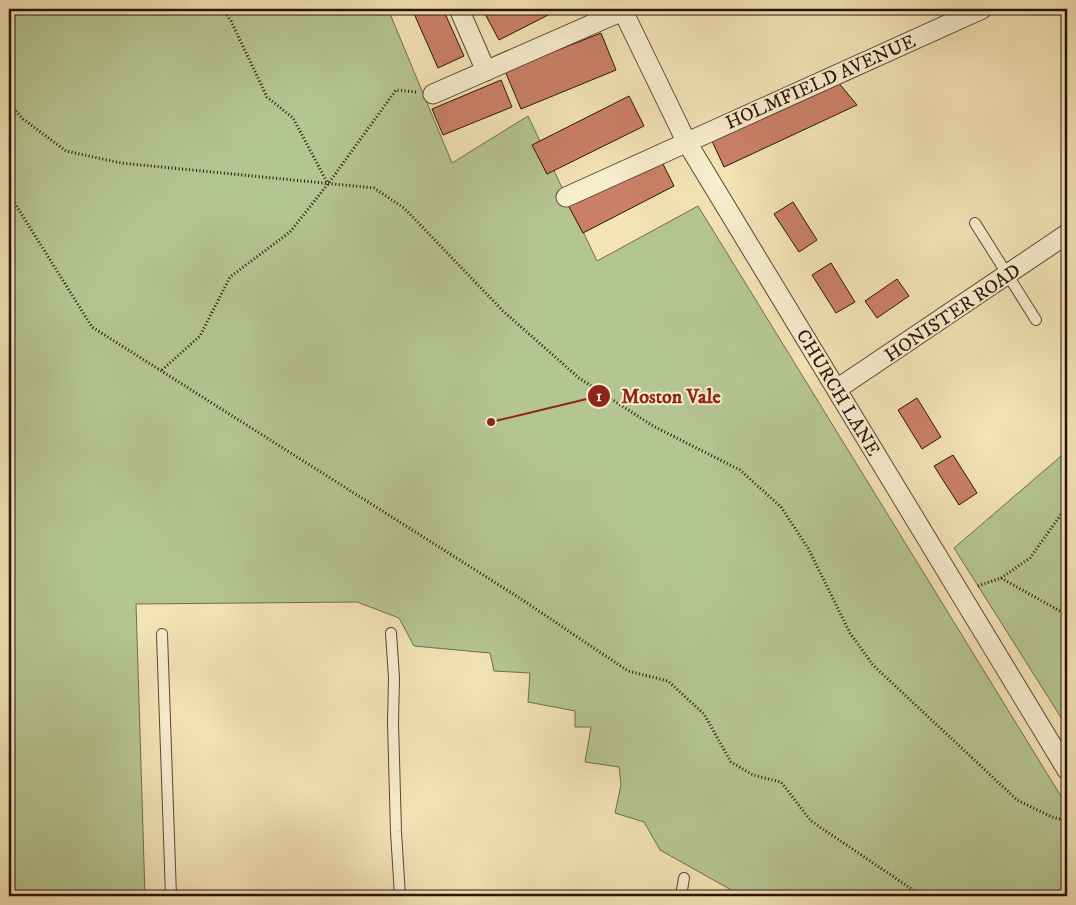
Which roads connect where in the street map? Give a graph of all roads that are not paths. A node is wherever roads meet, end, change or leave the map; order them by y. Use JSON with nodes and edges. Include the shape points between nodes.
{"nodes":[{"id":1,"x":459,"y":9,"type":"edge"},
{"id":2,"x":624,"y":9,"type":"edge"},
{"id":3,"x":982,"y":9,"type":"edge"},
{"id":4,"x":486,"y":71,"type":"junction"},
{"id":5,"x":433,"y":94,"type":"road end"},
{"id":6,"x":686,"y":141,"type":"junction"},
{"id":7,"x":566,"y":197,"type":"dead end"},
{"id":8,"x":975,"y":223,"type":"dead end"},
{"id":9,"x":1067,"y":234,"type":"edge"},
{"id":10,"x":1007,"y":274,"type":"junction"},
{"id":11,"x":1036,"y":320,"type":"dead end"},
{"id":12,"x":837,"y":390,"type":"junction"},
{"id":13,"x":391,"y":633,"type":"dead end"},
{"id":14,"x":162,"y":634,"type":"dead end"},
{"id":15,"x":1067,"y":770,"type":"edge"},
{"id":16,"x":684,"y":878,"type":"dead end"},
{"id":17,"x":171,"y":896,"type":"edge"},
{"id":18,"x":400,"y":896,"type":"edge"},
{"id":19,"x":680,"y":896,"type":"edge"}],
"edges":[{"from":1,"to":4,"type":"street"},
{"from":2,"to":4,"type":"street"},
{"from":2,"to":6,"type":"street","name":"CHURCH LANE"},
{"from":3,"to":6,"type":"street","name":"HOLMFIELD AVENUE"},
{"from":4,"to":5,"type":"street"},
{"from":6,"to":7,"type":"street","name":"HOLMFIELD AVENUE"},
{"from":6,"to":12,"type":"street","name":"CHURCH LANE"},
{"from":8,"to":10,"type":"lane"},
{"from":9,"to":10,"type":"street","name":"HONISTER ROAD"},
{"from":10,"to":11,"type":"lane"},
{"from":10,"to":12,"type":"street","name":"HONISTER ROAD"},
{"from":12,"to":15,"type":"street","name":"CHURCH LANE"},
{"from":13,"to":18,"type":"lane"},
{"from":14,"to":17,"type":"lane"},
{"from":16,"to":19,"type":"lane"}]}
